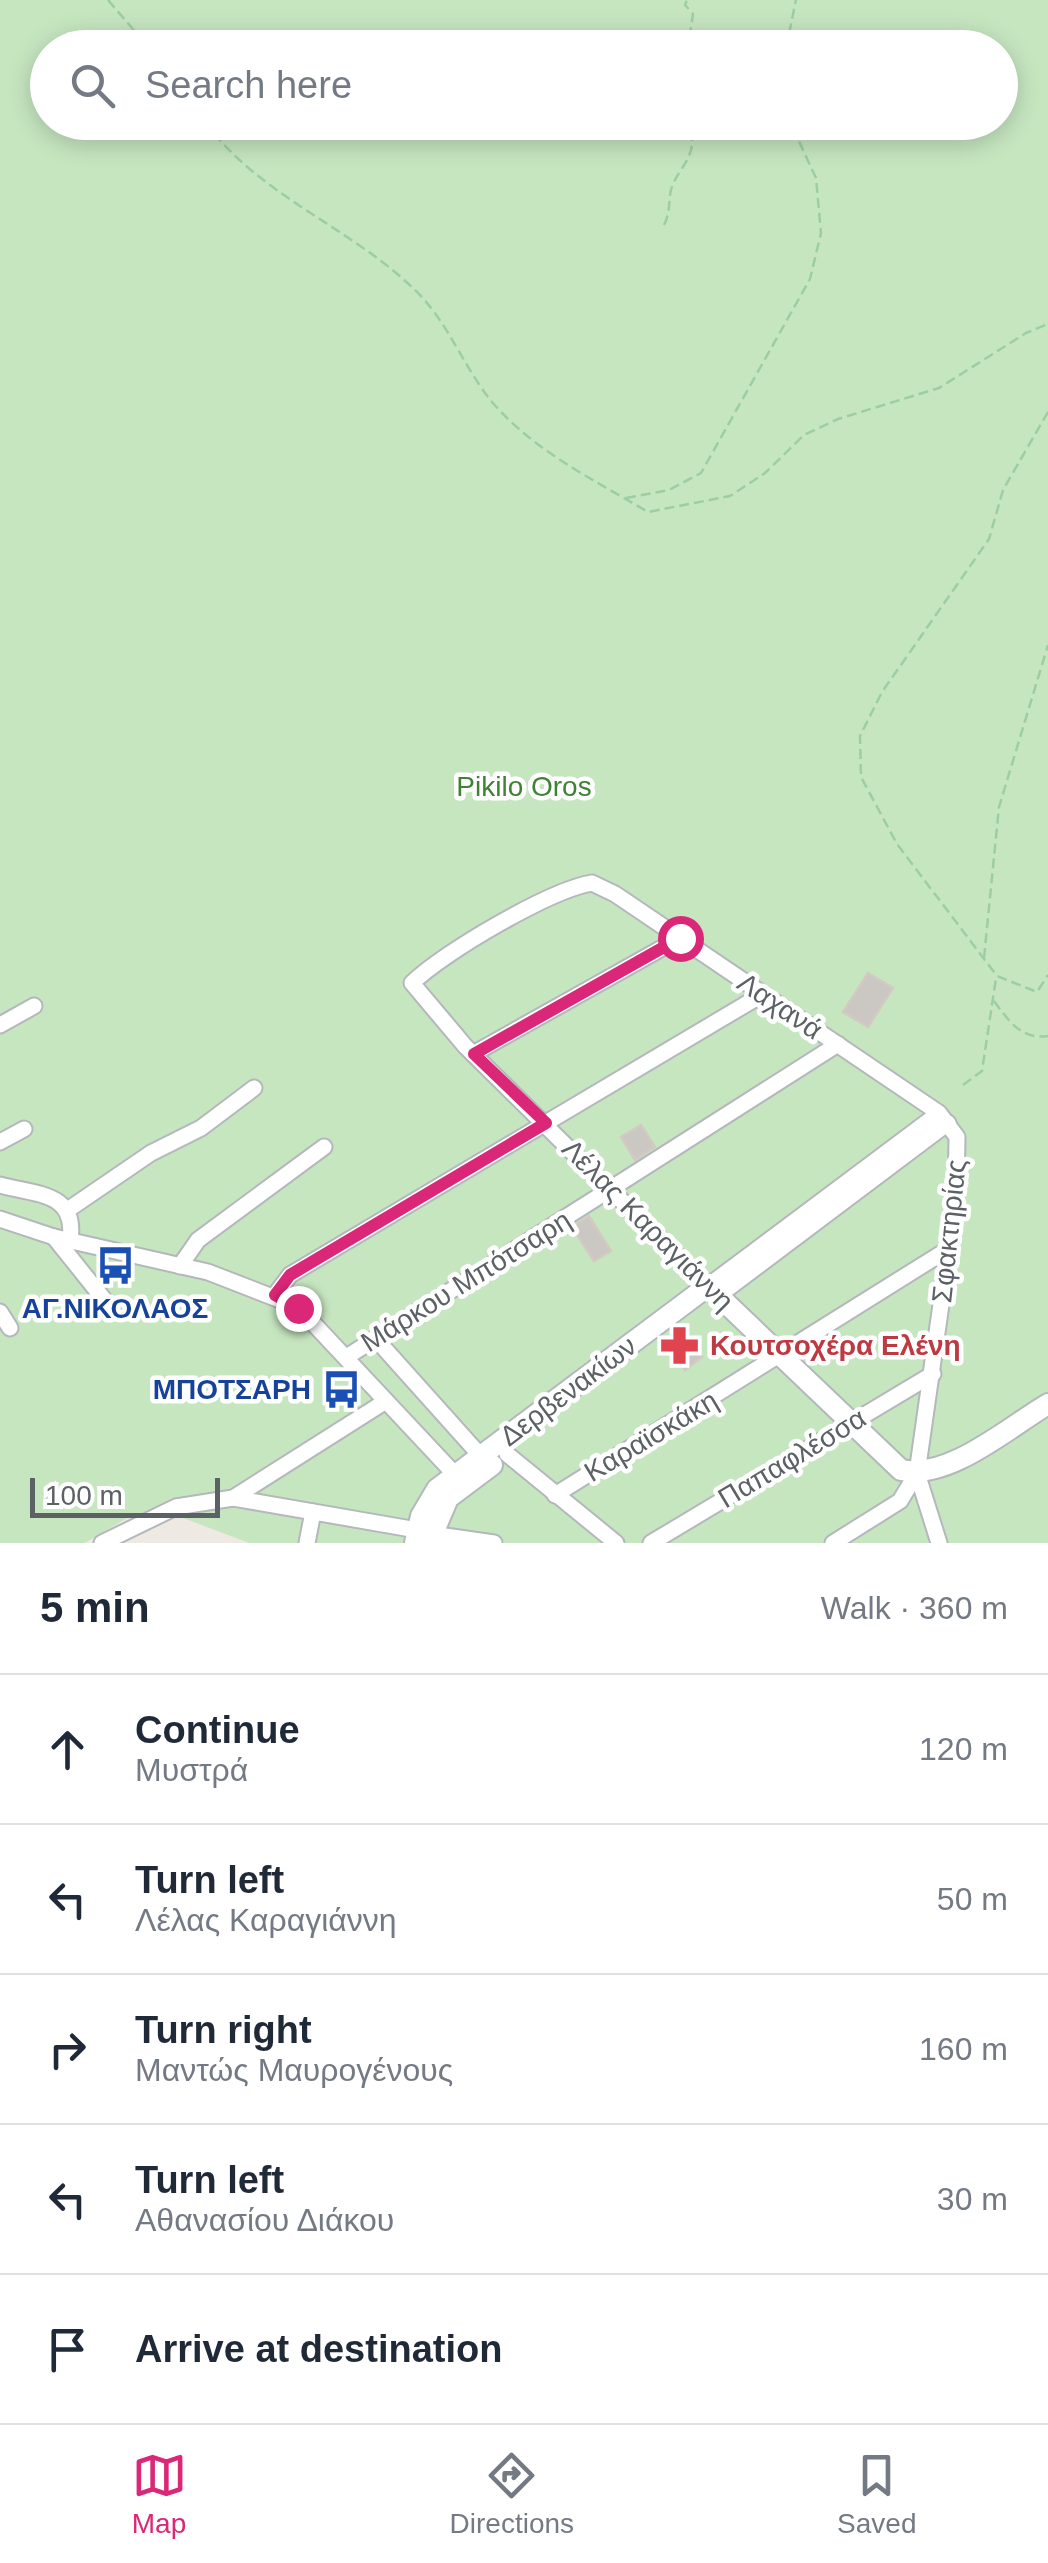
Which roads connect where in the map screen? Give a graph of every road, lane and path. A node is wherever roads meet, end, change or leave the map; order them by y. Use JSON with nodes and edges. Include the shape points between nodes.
{"nodes":[{"id":1,"x":108,"y":0,"type":"edge"},
{"id":2,"x":687,"y":0,"type":"edge"},
{"id":3,"x":796,"y":0,"type":"edge"},
{"id":4,"x":134,"y":30,"type":"edge"},
{"id":5,"x":691,"y":30,"type":"edge"},
{"id":6,"x":790,"y":30,"type":"edge"},
{"id":7,"x":221,"y":140,"type":"edge"},
{"id":8,"x":690,"y":140,"type":"edge"},
{"id":9,"x":798,"y":140,"type":"edge"},
{"id":10,"x":664,"y":225,"type":"dead end"},
{"id":11,"x":1048,"y":324,"type":"edge"},
{"id":12,"x":1048,"y":412,"type":"edge"},
{"id":13,"x":624,"y":498,"type":"junction"},
{"id":14,"x":1048,"y":646,"type":"edge"},
{"id":15,"x":680,"y":938,"type":"junction"},
{"id":16,"x":984,"y":960,"type":"junction"},
{"id":17,"x":1048,"y":975,"type":"edge"},
{"id":18,"x":997,"y":976,"type":"junction"},
{"id":19,"x":412,"y":983,"type":"joint"},
{"id":20,"x":763,"y":994,"type":"junction"},
{"id":21,"x":993,"y":1000,"type":"junction"},
{"id":22,"x":34,"y":1006,"type":"dead end"},
{"id":23,"x":0,"y":1025,"type":"edge"},
{"id":24,"x":1048,"y":1036,"type":"edge"},
{"id":25,"x":838,"y":1044,"type":"junction"},
{"id":26,"x":474,"y":1054,"type":"junction"},
{"id":27,"x":963,"y":1085,"type":"dead end"},
{"id":28,"x":254,"y":1088,"type":"dead end"},
{"id":29,"x":944,"y":1118,"type":"junction"},
{"id":30,"x":546,"y":1123,"type":"junction"},
{"id":31,"x":24,"y":1129,"type":"dead end"},
{"id":32,"x":0,"y":1142,"type":"edge"},
{"id":33,"x":324,"y":1148,"type":"dead end"},
{"id":34,"x":0,"y":1185,"type":"edge"},
{"id":35,"x":612,"y":1188,"type":"junction"},
{"id":36,"x":69,"y":1208,"type":"junction"},
{"id":37,"x":0,"y":1219,"type":"edge"},
{"id":38,"x":62,"y":1238,"type":"junction"},
{"id":39,"x":950,"y":1248,"type":"junction"},
{"id":40,"x":180,"y":1266,"type":"junction"},
{"id":41,"x":713,"y":1291,"type":"junction"},
{"id":42,"x":275,"y":1295,"type":"junction"},
{"id":43,"x":106,"y":1302,"type":"dead end"},
{"id":44,"x":0,"y":1312,"type":"edge"},
{"id":45,"x":10,"y":1328,"type":"dead end"},
{"id":46,"x":375,"y":1338,"type":"junction"},
{"id":47,"x":348,"y":1356,"type":"junction"},
{"id":48,"x":783,"y":1356,"type":"junction"},
{"id":49,"x":933,"y":1374,"type":"junction"},
{"id":50,"x":386,"y":1401,"type":"junction"},
{"id":51,"x":1048,"y":1404,"type":"edge"},
{"id":52,"x":849,"y":1424,"type":"junction"},
{"id":53,"x":493,"y":1458,"type":"junction"},
{"id":54,"x":918,"y":1473,"type":"junction"},
{"id":55,"x":460,"y":1480,"type":"junction"},
{"id":56,"x":555,"y":1495,"type":"junction"},
{"id":57,"x":233,"y":1498,"type":"junction"},
{"id":58,"x":313,"y":1512,"type":"junction"},
{"id":59,"x":122,"y":1532,"type":"junction"},
{"id":60,"x":423,"y":1538,"type":"edge"},
{"id":61,"x":102,"y":1543,"type":"edge"},
{"id":62,"x":135,"y":1543,"type":"edge"},
{"id":63,"x":306,"y":1543,"type":"edge"},
{"id":64,"x":494,"y":1543,"type":"edge"},
{"id":65,"x":616,"y":1543,"type":"edge"},
{"id":66,"x":651,"y":1543,"type":"edge"},
{"id":67,"x":833,"y":1543,"type":"edge"},
{"id":68,"x":939,"y":1543,"type":"edge"}],
"edges":[{"from":1,"to":4,"type":"path"},
{"from":2,"to":5,"type":"path"},
{"from":3,"to":6,"type":"path"},
{"from":7,"to":13,"type":"path","via":[[249,172],[372,254],[420,296],[492,402],[551,455]]},
{"from":8,"to":10,"type":"path"},
{"from":9,"to":13,"type":"path","via":[[816,178],[821,233],[810,280],[700,473],[669,490]]},
{"from":11,"to":13,"type":"path","via":[[939,388],[804,435],[730,496],[648,512]]},
{"from":12,"to":16,"type":"path","via":[[1003,490],[989,539],[882,692],[860,736],[862,777],[896,844]]},
{"from":14,"to":16,"type":"path","via":[[999,808]]},
{"from":15,"to":19,"type":"street","name":"Λαχανά","via":[[592,883],[503,924]]},
{"from":15,"to":20,"type":"street","name":"Λαχανά"},
{"from":15,"to":26,"type":"street"},
{"from":16,"to":18,"type":"path"},
{"from":17,"to":18,"type":"path","via":[[1036,992]]},
{"from":18,"to":21,"type":"path"},
{"from":19,"to":26,"type":"street","name":"Λέλας Καραγιάννη"},
{"from":20,"to":25,"type":"street","name":"Λαχανά"},
{"from":20,"to":30,"type":"street"},
{"from":21,"to":24,"type":"path","via":[[1013,1027],[1034,1038]]},
{"from":21,"to":27,"type":"path","via":[[982,1071]]},
{"from":22,"to":23,"type":"street"},
{"from":25,"to":29,"type":"street","name":"Λαχανά"},
{"from":25,"to":35,"type":"street","name":"Μάρκου Μπότσαρη"},
{"from":26,"to":30,"type":"street","name":"Λέλας Καραγιάννη"},
{"from":28,"to":36,"type":"street"},
{"from":29,"to":39,"type":"street","name":"Σφακτηρίας","via":[[958,1151]]},
{"from":29,"to":41,"type":"street","name":"Δερβενακίων"},
{"from":30,"to":35,"type":"street","name":"Λέλας Καραγιάννη"},
{"from":30,"to":42,"type":"street","via":[[290,1275]]},
{"from":31,"to":32,"type":"street"},
{"from":33,"to":40,"type":"street","via":[[198,1240]]},
{"from":34,"to":36,"type":"street"},
{"from":35,"to":41,"type":"street","name":"Λέλας Καραγιάννη"},
{"from":35,"to":46,"type":"street","name":"Μάρκου Μπότσαρη"},
{"from":36,"to":38,"type":"street"},
{"from":37,"to":38,"type":"street"},
{"from":38,"to":40,"type":"street"},
{"from":38,"to":43,"type":"street"},
{"from":39,"to":48,"type":"street","name":"Καραϊσκάκη"},
{"from":39,"to":49,"type":"street","name":"Σφακτηρίας"},
{"from":40,"to":42,"type":"street"},
{"from":41,"to":48,"type":"street","name":"Λέλας Καραγιάννη"},
{"from":41,"to":53,"type":"street","name":"Δερβενακίων"},
{"from":42,"to":47,"type":"street"},
{"from":44,"to":45,"type":"street"},
{"from":46,"to":47,"type":"street","name":"Μάρκου Μπότσαρη"},
{"from":46,"to":53,"type":"street"},
{"from":47,"to":50,"type":"street"},
{"from":48,"to":52,"type":"street","name":"Λέλας Καραγιάννη"},
{"from":48,"to":56,"type":"street","name":"Καραϊσκάκη"},
{"from":49,"to":52,"type":"street","name":"Παπαφλέσσα"},
{"from":49,"to":54,"type":"street","name":"Σφακτηρίας"},
{"from":50,"to":55,"type":"street"},
{"from":50,"to":57,"type":"street"},
{"from":51,"to":54,"type":"street","via":[[958,1458]]},
{"from":52,"to":54,"type":"street","name":"Λέλας Καραγιάννη","via":[[890,1464]]},
{"from":52,"to":66,"type":"street","name":"Παπαφλέσσα"},
{"from":53,"to":55,"type":"street","name":"Δερβενακίων"},
{"from":53,"to":56,"type":"street"},
{"from":54,"to":67,"type":"street","via":[[900,1501]]},
{"from":54,"to":68,"type":"street"},
{"from":55,"to":60,"type":"street","name":"Δερβενακίων","via":[[428,1502]]},
{"from":56,"to":65,"type":"street"},
{"from":57,"to":58,"type":"street"},
{"from":57,"to":59,"type":"street","via":[[176,1507]]},
{"from":58,"to":60,"type":"street"},
{"from":58,"to":63,"type":"street"},
{"from":59,"to":61,"type":"street"},
{"from":59,"to":62,"type":"street"},
{"from":60,"to":64,"type":"street"}]}
